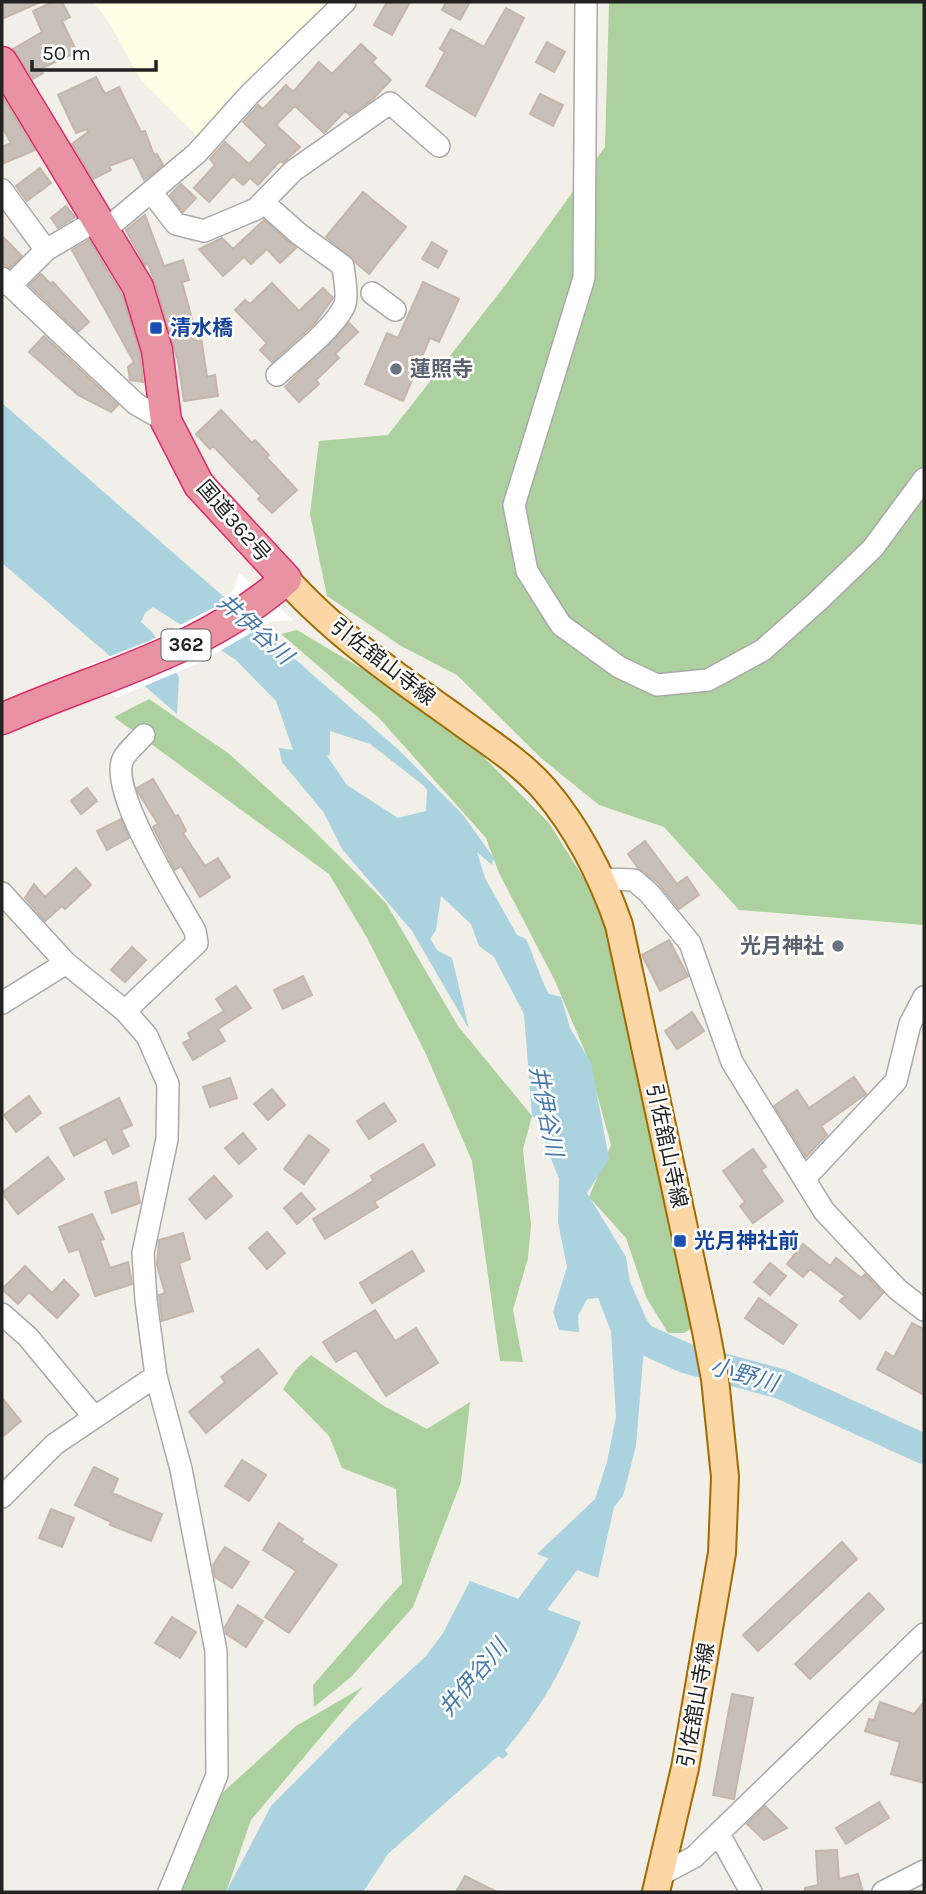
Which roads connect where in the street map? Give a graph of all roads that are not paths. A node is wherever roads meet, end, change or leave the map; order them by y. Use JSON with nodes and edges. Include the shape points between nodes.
{"nodes":[{"id":1,"x":345,"y":2,"type":"edge"},
{"id":2,"x":586,"y":2,"type":"edge"},
{"id":3,"x":2,"y":62,"type":"edge"},
{"id":4,"x":439,"y":146,"type":"dead end"},
{"id":5,"x":2,"y":190,"type":"edge"},
{"id":6,"x":152,"y":193,"type":"junction"},
{"id":7,"x":263,"y":202,"type":"junction"},
{"id":8,"x":100,"y":225,"type":"junction"},
{"id":9,"x":46,"y":250,"type":"junction"},
{"id":10,"x":6,"y":282,"type":"edge"},
{"id":11,"x":359,"y":284,"type":"junction"},
{"id":12,"x":395,"y":310,"type":"dead end"},
{"id":13,"x":277,"y":375,"type":"dead end"},
{"id":14,"x":166,"y":421,"type":"junction"},
{"id":15,"x":924,"y":479,"type":"edge"},
{"id":16,"x":276,"y":588,"type":"junction"},
{"id":17,"x":2,"y":719,"type":"edge"},
{"id":18,"x":144,"y":735,"type":"dead end"},
{"id":19,"x":603,"y":879,"type":"junction"},
{"id":20,"x":2,"y":893,"type":"edge"},
{"id":21,"x":66,"y":962,"type":"junction"},
{"id":22,"x":924,"y":997,"type":"edge"},
{"id":23,"x":2,"y":1003,"type":"edge"},
{"id":24,"x":125,"y":1011,"type":"junction"},
{"id":25,"x":805,"y":1178,"type":"junction"},
{"id":26,"x":924,"y":1310,"type":"edge"},
{"id":27,"x":2,"y":1314,"type":"edge"},
{"id":28,"x":156,"y":1376,"type":"junction"},
{"id":29,"x":94,"y":1418,"type":"junction"},
{"id":30,"x":5,"y":1486,"type":"edge"},
{"id":31,"x":924,"y":1634,"type":"edge"},
{"id":32,"x":719,"y":1834,"type":"junction"},
{"id":33,"x":924,"y":1871,"type":"edge"},
{"id":34,"x":659,"y":1883,"type":"edge"},
{"id":35,"x":169,"y":1892,"type":"edge"},
{"id":36,"x":751,"y":1892,"type":"edge"},
{"id":37,"x":883,"y":1892,"type":"edge"}],
"edges":[{"from":1,"to":6,"type":"street"},
{"from":2,"to":15,"type":"street","via":[[584,278],[514,505],[527,571],[561,625],[619,667],[657,685],[708,680],[763,650],[818,601],[873,548]]},
{"from":3,"to":8,"type":"highway","name":"国道362号"},
{"from":4,"to":7,"type":"street","via":[[390,103],[293,171]]},
{"from":5,"to":9,"type":"street"},
{"from":6,"to":7,"type":"street","via":[[176,224],[204,231]]},
{"from":6,"to":8,"type":"street"},
{"from":7,"to":11,"type":"street"},
{"from":8,"to":9,"type":"street"},
{"from":8,"to":14,"type":"highway","name":"国道362号","via":[[138,287],[157,350]]},
{"from":9,"to":10,"type":"street"},
{"from":10,"to":14,"type":"street","via":[[136,404]]},
{"from":11,"to":12,"type":"street"},
{"from":11,"to":13,"type":"street","via":[[329,325]]},
{"from":14,"to":16,"type":"highway","name":"国道362号","via":[[199,485]]},
{"from":16,"to":17,"type":"highway","name":"国道362号","number":"362","via":[[206,635]]},
{"from":16,"to":19,"type":"main road","name":"引佐舘山寺線","via":[[301,596],[399,678],[505,754],[544,789]]},
{"from":18,"to":24,"type":"street","via":[[123,760],[129,810],[195,931],[197,943]]},
{"from":19,"to":25,"type":"street","via":[[634,880],[690,943],[732,1062]]},
{"from":19,"to":34,"type":"main road","name":"引佐舘山寺線","via":[[619,925],[644,1034],[706,1331],[725,1477],[722,1552],[685,1768]]},
{"from":20,"to":21,"type":"street"},
{"from":21,"to":23,"type":"street"},
{"from":21,"to":24,"type":"street"},
{"from":22,"to":25,"type":"street","via":[[910,1024],[897,1082]]},
{"from":24,"to":28,"type":"street","via":[[147,1037],[168,1084],[167,1139],[143,1252]]},
{"from":25,"to":26,"type":"street","via":[[824,1211],[897,1289]]},
{"from":27,"to":29,"type":"street","via":[[28,1337]]},
{"from":28,"to":29,"type":"street"},
{"from":28,"to":35,"type":"street","via":[[181,1469],[216,1651],[217,1775]]},
{"from":29,"to":30,"type":"street"},
{"from":31,"to":32,"type":"street"},
{"from":32,"to":34,"type":"street"},
{"from":32,"to":36,"type":"street"},
{"from":33,"to":37,"type":"street"}]}
